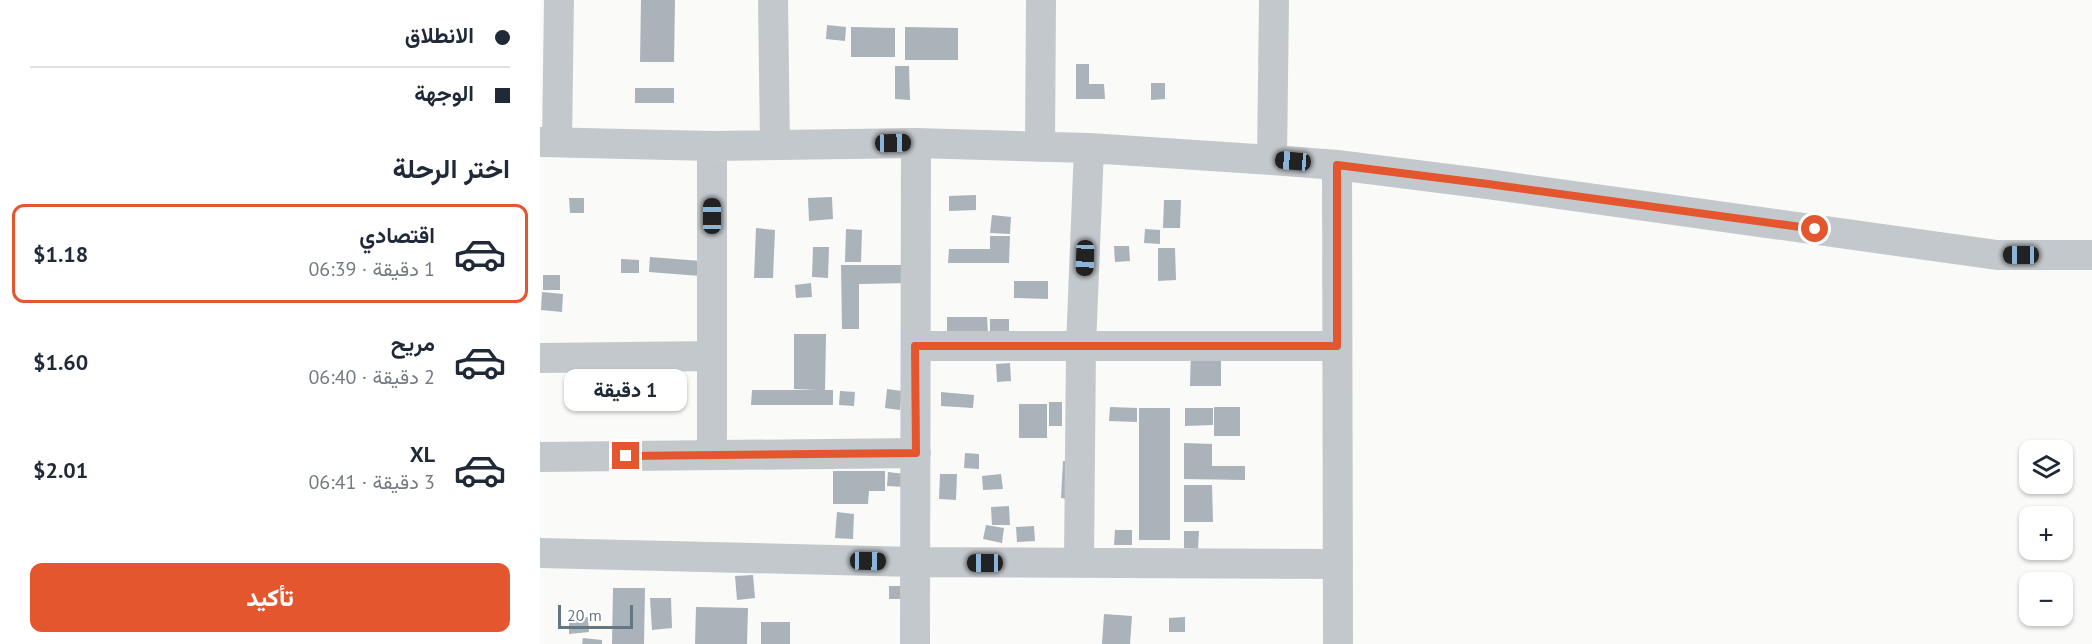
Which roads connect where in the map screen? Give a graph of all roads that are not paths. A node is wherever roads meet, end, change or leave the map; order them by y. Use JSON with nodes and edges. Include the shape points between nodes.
{"nodes":[{"id":1,"x":559,"y":0,"type":"edge"},
{"id":2,"x":773,"y":0,"type":"edge"},
{"id":3,"x":1041,"y":0,"type":"edge"},
{"id":4,"x":1274,"y":0,"type":"edge"},
{"id":5,"x":549,"y":142,"type":"edge"},
{"id":6,"x":916,"y":143,"type":"junction"},
{"id":7,"x":712,"y":146,"type":"junction"},
{"id":8,"x":776,"y":146,"type":"junction"},
{"id":9,"x":1040,"y":147,"type":"junction"},
{"id":10,"x":1089,"y":148,"type":"junction"},
{"id":11,"x":1272,"y":159,"type":"junction"},
{"id":12,"x":1337,"y":165,"type":"junction"},
{"id":13,"x":2092,"y":255,"type":"edge"},
{"id":14,"x":915,"y":346,"type":"junction"},
{"id":15,"x":1081,"y":346,"type":"junction"},
{"id":16,"x":1337,"y":346,"type":"junction"},
{"id":17,"x":712,"y":356,"type":"junction"},
{"id":18,"x":540,"y":358,"type":"edge"},
{"id":19,"x":916,"y":453,"type":"junction"},
{"id":20,"x":712,"y":454,"type":"junction"},
{"id":21,"x":540,"y":457,"type":"edge"},
{"id":22,"x":540,"y":553,"type":"edge"},
{"id":23,"x":915,"y":562,"type":"junction"},
{"id":24,"x":1079,"y":563,"type":"junction"},
{"id":25,"x":1338,"y":564,"type":"junction"},
{"id":26,"x":915,"y":644,"type":"edge"},
{"id":27,"x":1338,"y":644,"type":"edge"}],
"edges":[{"from":1,"to":5,"type":"street"},
{"from":2,"to":8,"type":"street"},
{"from":3,"to":9,"type":"street"},
{"from":4,"to":11,"type":"street"},
{"from":5,"to":7,"type":"street"},
{"from":6,"to":8,"type":"street"},
{"from":6,"to":9,"type":"street"},
{"from":6,"to":14,"type":"street"},
{"from":7,"to":8,"type":"street"},
{"from":7,"to":17,"type":"street"},
{"from":9,"to":10,"type":"street"},
{"from":10,"to":11,"type":"street"},
{"from":10,"to":15,"type":"street"},
{"from":11,"to":12,"type":"street"},
{"from":12,"to":13,"type":"street","via":[[1997,255]]},
{"from":12,"to":16,"type":"street"},
{"from":14,"to":15,"type":"street"},
{"from":14,"to":19,"type":"street"},
{"from":15,"to":16,"type":"street"},
{"from":15,"to":24,"type":"street"},
{"from":16,"to":25,"type":"street"},
{"from":17,"to":18,"type":"street"},
{"from":17,"to":20,"type":"street"},
{"from":19,"to":20,"type":"street"},
{"from":19,"to":23,"type":"street"},
{"from":20,"to":21,"type":"street"},
{"from":22,"to":23,"type":"street"},
{"from":23,"to":24,"type":"street"},
{"from":23,"to":26,"type":"street"},
{"from":24,"to":25,"type":"street"},
{"from":25,"to":27,"type":"street"}]}
